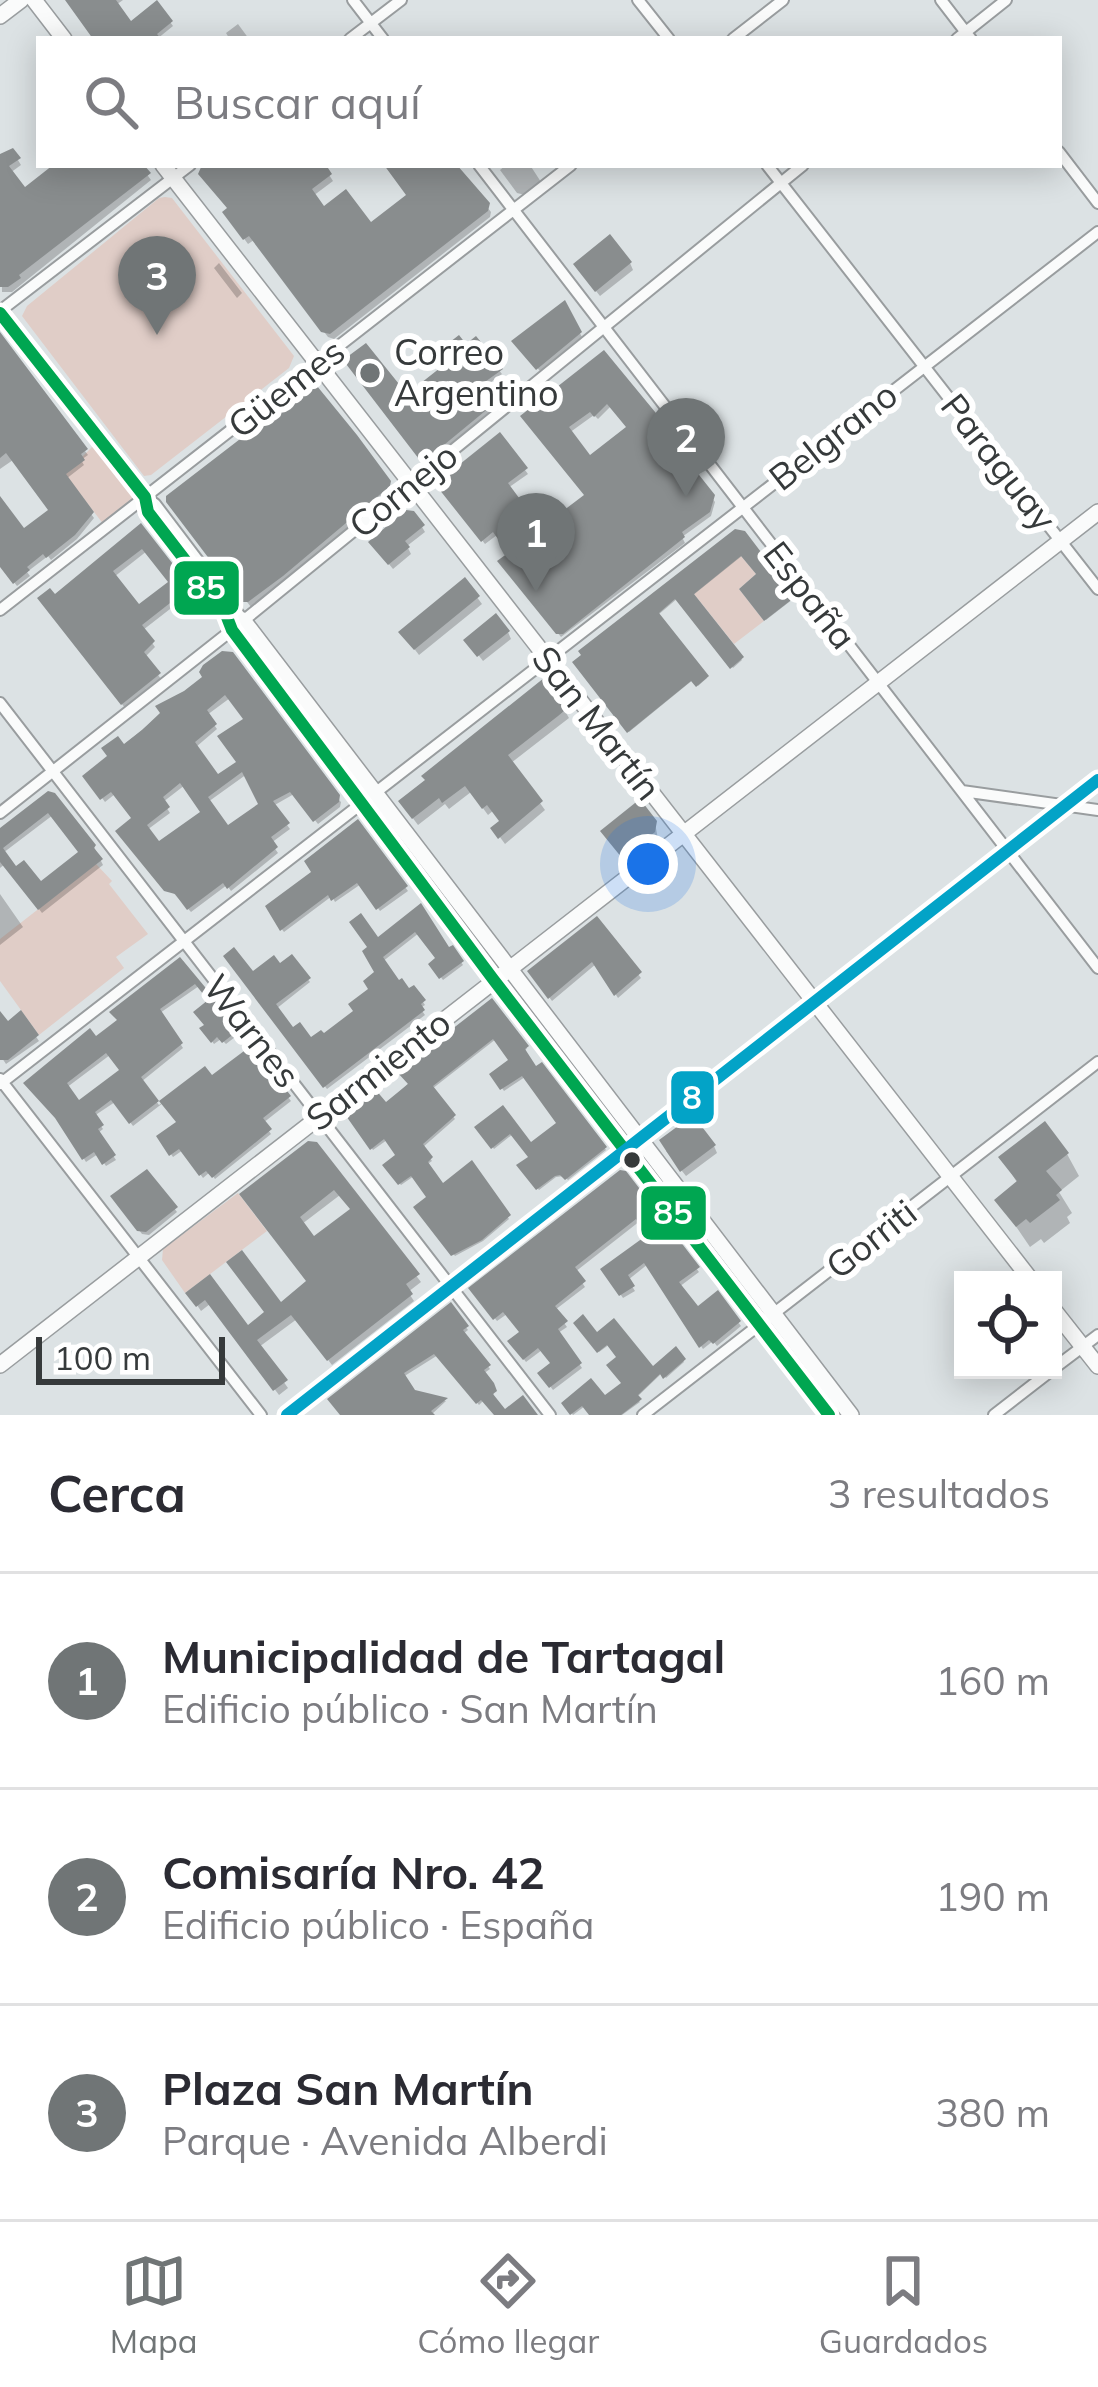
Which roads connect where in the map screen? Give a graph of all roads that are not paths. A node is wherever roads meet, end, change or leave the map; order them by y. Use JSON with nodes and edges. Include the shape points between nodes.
{"nodes":[{"id":1,"x":21,"y":0,"type":"edge"},
{"id":2,"x":34,"y":0,"type":"edge"},
{"id":3,"x":352,"y":0,"type":"edge"},
{"id":4,"x":401,"y":0,"type":"edge"},
{"id":5,"x":638,"y":0,"type":"edge"},
{"id":6,"x":783,"y":0,"type":"edge"},
{"id":7,"x":941,"y":0,"type":"edge"},
{"id":8,"x":1006,"y":0,"type":"edge"},
{"id":9,"x":0,"y":16,"type":"edge"},
{"id":10,"x":371,"y":23,"type":"junction"},
{"id":11,"x":62,"y":36,"type":"edge"},
{"id":12,"x":354,"y":36,"type":"edge"},
{"id":13,"x":381,"y":36,"type":"edge"},
{"id":14,"x":667,"y":36,"type":"edge"},
{"id":15,"x":737,"y":36,"type":"edge"},
{"id":16,"x":964,"y":36,"type":"edge"},
{"id":17,"x":966,"y":36,"type":"edge"},
{"id":18,"x":1062,"y":156,"type":"edge"},
{"id":19,"x":481,"y":168,"type":"edge"},
{"id":20,"x":567,"y":168,"type":"edge"},
{"id":21,"x":769,"y":168,"type":"edge"},
{"id":22,"x":799,"y":168,"type":"edge"},
{"id":23,"x":168,"y":171,"type":"edge"},
{"id":24,"x":781,"y":183,"type":"junction"},
{"id":25,"x":1098,"y":203,"type":"edge"},
{"id":26,"x":513,"y":210,"type":"junction"},
{"id":27,"x":1098,"y":232,"type":"edge"},
{"id":28,"x":0,"y":312,"type":"edge"},
{"id":29,"x":605,"y":328,"type":"junction"},
{"id":30,"x":318,"y":362,"type":"junction"},
{"id":31,"x":923,"y":365,"type":"junction"},
{"id":32,"x":410,"y":484,"type":"junction"},
{"id":33,"x":145,"y":497,"type":"junction"},
{"id":34,"x":742,"y":507,"type":"junction"},
{"id":35,"x":1098,"y":512,"type":"edge"},
{"id":36,"x":1060,"y":541,"type":"junction"},
{"id":37,"x":1098,"y":589,"type":"edge"},
{"id":38,"x":0,"y":610,"type":"edge"},
{"id":39,"x":238,"y":625,"type":"junction"},
{"id":40,"x":547,"y":659,"type":"junction"},
{"id":41,"x":878,"y":683,"type":"junction"},
{"id":42,"x":0,"y":703,"type":"edge"},
{"id":43,"x":54,"y":772,"type":"junction"},
{"id":44,"x":1098,"y":780,"type":"edge"},
{"id":45,"x":962,"y":791,"type":"junction"},
{"id":46,"x":367,"y":798,"type":"junction"},
{"id":47,"x":1065,"y":806,"type":"junction"},
{"id":48,"x":1098,"y":810,"type":"edge"},
{"id":49,"x":0,"y":813,"type":"edge"},
{"id":50,"x":683,"y":834,"type":"junction"},
{"id":51,"x":1007,"y":850,"type":"junction"},
{"id":52,"x":183,"y":942,"type":"junction"},
{"id":53,"x":508,"y":967,"type":"junction"},
{"id":54,"x":1098,"y":968,"type":"edge"},
{"id":55,"x":493,"y":979,"type":"junction"},
{"id":56,"x":814,"y":1002,"type":"junction"},
{"id":57,"x":1098,"y":1062,"type":"edge"},
{"id":58,"x":1,"y":1082,"type":"edge"},
{"id":59,"x":319,"y":1117,"type":"junction"},
{"id":60,"x":634,"y":1145,"type":"junction"},
{"id":61,"x":950,"y":1177,"type":"junction"},
{"id":62,"x":139,"y":1257,"type":"junction"},
{"id":63,"x":1024,"y":1271,"type":"edge"},
{"id":64,"x":450,"y":1287,"type":"junction"},
{"id":65,"x":767,"y":1319,"type":"junction"},
{"id":66,"x":1062,"y":1320,"type":"edge"},
{"id":67,"x":1098,"y":1335,"type":"edge"},
{"id":68,"x":1083,"y":1346,"type":"junction"},
{"id":69,"x":1062,"y":1363,"type":"edge"},
{"id":70,"x":0,"y":1365,"type":"edge"},
{"id":71,"x":1098,"y":1366,"type":"edge"},
{"id":72,"x":1041,"y":1379,"type":"edge"},
{"id":73,"x":261,"y":1415,"type":"edge"},
{"id":74,"x":287,"y":1415,"type":"edge"},
{"id":75,"x":550,"y":1415,"type":"edge"},
{"id":76,"x":644,"y":1415,"type":"edge"},
{"id":77,"x":830,"y":1415,"type":"edge"},
{"id":78,"x":851,"y":1415,"type":"edge"},
{"id":79,"x":994,"y":1415,"type":"edge"}],
"edges":[{"from":1,"to":9,"type":"street"},
{"from":2,"to":11,"type":"street"},
{"from":3,"to":10,"type":"street"},
{"from":4,"to":10,"type":"street"},
{"from":5,"to":14,"type":"street"},
{"from":6,"to":15,"type":"street"},
{"from":7,"to":16,"type":"street"},
{"from":8,"to":17,"type":"street"},
{"from":10,"to":12,"type":"street"},
{"from":10,"to":13,"type":"street"},
{"from":18,"to":25,"type":"street"},
{"from":19,"to":26,"type":"street","name":"España"},
{"from":20,"to":26,"type":"street","name":"Güemes"},
{"from":21,"to":24,"type":"street","name":"Paraguay"},
{"from":22,"to":24,"type":"street","name":"Cornejo"},
{"from":23,"to":28,"type":"street"},
{"from":23,"to":30,"type":"street","name":"San Martín"},
{"from":24,"to":29,"type":"street","name":"Cornejo"},
{"from":24,"to":31,"type":"street","name":"Paraguay"},
{"from":26,"to":29,"type":"street","name":"España"},
{"from":26,"to":30,"type":"street","name":"Güemes"},
{"from":27,"to":31,"type":"street","name":"Belgrano"},
{"from":28,"to":33,"type":"street"},
{"from":29,"to":32,"type":"street","name":"Cornejo"},
{"from":29,"to":34,"type":"street","name":"España"},
{"from":30,"to":32,"type":"street","name":"San Martín"},
{"from":30,"to":33,"type":"street","name":"Güemes"},
{"from":31,"to":34,"type":"street","name":"Belgrano"},
{"from":31,"to":36,"type":"street","name":"Paraguay"},
{"from":32,"to":39,"type":"street","name":"Cornejo"},
{"from":32,"to":40,"type":"street","name":"San Martín"},
{"from":33,"to":38,"type":"street","name":"Güemes"},
{"from":33,"to":39,"type":"street","via":[[148,512]]},
{"from":34,"to":40,"type":"street","name":"Belgrano"},
{"from":34,"to":41,"type":"street","name":"España"},
{"from":35,"to":36,"type":"street","name":"Sarmiento"},
{"from":36,"to":37,"type":"street","name":"Paraguay"},
{"from":36,"to":41,"type":"street","name":"Sarmiento"},
{"from":39,"to":43,"type":"street","name":"Cornejo"},
{"from":39,"to":46,"type":"street"},
{"from":40,"to":46,"type":"street","name":"Belgrano"},
{"from":40,"to":50,"type":"street","name":"San Martín"},
{"from":41,"to":45,"type":"street","name":"España"},
{"from":41,"to":50,"type":"street","name":"Sarmiento"},
{"from":42,"to":43,"type":"street","name":"Warnes"},
{"from":43,"to":49,"type":"street","name":"Cornejo"},
{"from":43,"to":52,"type":"street","name":"Warnes"},
{"from":44,"to":47,"type":"street"},
{"from":45,"to":47,"type":"street"},
{"from":45,"to":51,"type":"street","name":"España"},
{"from":46,"to":52,"type":"street","name":"Belgrano"},
{"from":46,"to":53,"type":"street"},
{"from":46,"to":55,"type":"street"},
{"from":47,"to":48,"type":"street"},
{"from":47,"to":51,"type":"street"},
{"from":50,"to":53,"type":"street","name":"Sarmiento"},
{"from":50,"to":56,"type":"street","name":"San Martín"},
{"from":51,"to":54,"type":"street","name":"España"},
{"from":51,"to":56,"type":"street"},
{"from":52,"to":58,"type":"street","name":"Belgrano"},
{"from":52,"to":59,"type":"street","name":"Warnes"},
{"from":53,"to":55,"type":"street","name":"Sarmiento"},
{"from":53,"to":60,"type":"street"},
{"from":55,"to":59,"type":"street","name":"Sarmiento"},
{"from":55,"to":60,"type":"street"},
{"from":56,"to":60,"type":"street"},
{"from":56,"to":61,"type":"street","name":"San Martín"},
{"from":57,"to":61,"type":"street","name":"Gorriti"},
{"from":58,"to":62,"type":"street"},
{"from":59,"to":62,"type":"street","name":"Sarmiento"},
{"from":59,"to":64,"type":"street","name":"Warnes"},
{"from":60,"to":64,"type":"street"},
{"from":60,"to":65,"type":"street"},
{"from":61,"to":63,"type":"street","name":"San Martín"},
{"from":61,"to":65,"type":"street","name":"Gorriti"},
{"from":62,"to":70,"type":"street","name":"Sarmiento"},
{"from":62,"to":73,"type":"street"},
{"from":64,"to":74,"type":"street"},
{"from":64,"to":75,"type":"street","name":"Warnes"},
{"from":65,"to":76,"type":"street","name":"Gorriti"},
{"from":65,"to":77,"type":"street"},
{"from":65,"to":78,"type":"street"},
{"from":66,"to":68,"type":"street"},
{"from":67,"to":68,"type":"street"},
{"from":68,"to":69,"type":"street"},
{"from":68,"to":71,"type":"street"},
{"from":72,"to":79,"type":"street"}]}
